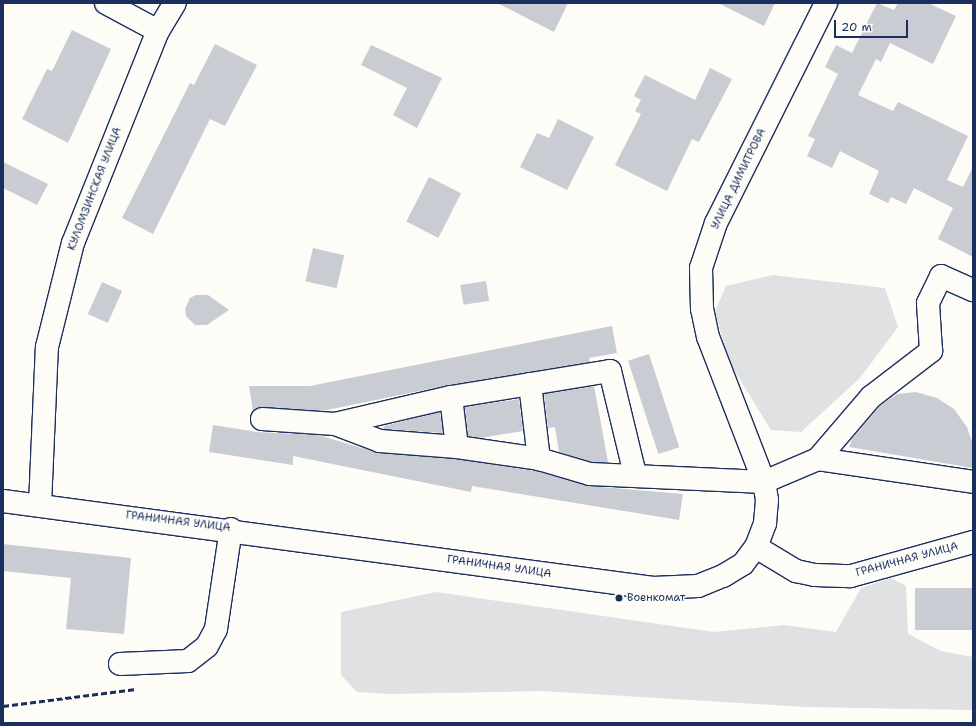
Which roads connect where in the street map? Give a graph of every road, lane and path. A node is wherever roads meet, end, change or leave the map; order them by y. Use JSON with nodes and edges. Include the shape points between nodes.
{"nodes":[{"id":1,"x":106,"y":3,"type":"edge"},
{"id":2,"x":175,"y":3,"type":"edge"},
{"id":3,"x":826,"y":3,"type":"edge"},
{"id":4,"x":158,"y":31,"type":"junction"},
{"id":5,"x":973,"y":290,"type":"edge"},
{"id":6,"x":530,"y":384,"type":"junction"},
{"id":7,"x":451,"y":397,"type":"junction"},
{"id":8,"x":262,"y":419,"type":"dead end"},
{"id":9,"x":335,"y":424,"type":"junction"},
{"id":10,"x":457,"y":448,"type":"junction"},
{"id":11,"x":539,"y":459,"type":"junction"},
{"id":12,"x":818,"y":459,"type":"junction"},
{"id":13,"x":635,"y":474,"type":"junction"},
{"id":14,"x":764,"y":482,"type":"junction"},
{"id":15,"x":973,"y":482,"type":"edge"},
{"id":16,"x":3,"y":501,"type":"edge"},
{"id":17,"x":40,"y":505,"type":"junction"},
{"id":18,"x":231,"y":529,"type":"junction"},
{"id":19,"x":973,"y":542,"type":"edge"},
{"id":20,"x":756,"y":547,"type":"junction"},
{"id":21,"x":120,"y":664,"type":"dead end"}],
"edges":[{"from":1,"to":4,"type":"main road"},
{"from":2,"to":4,"type":"main road","name":"КУЛОМЗИНСКАЯ УЛИЦА"},
{"from":3,"to":14,"type":"main road","name":"УЛИЦА ДИМИТРОВА","via":[[716,223],[701,268],[702,309],[708,337]]},
{"from":4,"to":17,"type":"main road","name":"КУЛОМЗИНСКАЯ УЛИЦА","via":[[73,242],[47,347]]},
{"from":5,"to":12,"type":"main road","via":[[941,276],[928,303],[932,351],[871,397]]},
{"from":6,"to":7,"type":"main road"},
{"from":6,"to":11,"type":"main road"},
{"from":6,"to":13,"type":"main road","via":[[610,371]]},
{"from":7,"to":9,"type":"main road"},
{"from":7,"to":10,"type":"main road"},
{"from":8,"to":9,"type":"main road"},
{"from":9,"to":10,"type":"main road","via":[[380,441]]},
{"from":10,"to":11,"type":"main road"},
{"from":11,"to":13,"type":"main road","via":[[590,474]]},
{"from":12,"to":14,"type":"main road"},
{"from":12,"to":15,"type":"main road"},
{"from":13,"to":14,"type":"main road"},
{"from":14,"to":20,"type":"main road","name":"УЛИЦА ДИМИТРОВА","via":[[767,500],[765,523]]},
{"from":16,"to":17,"type":"main road","name":"ГРАНИЧНАЯ УЛИЦА"},
{"from":17,"to":18,"type":"main road","name":"ГРАНИЧНАЯ УЛИЦА"},
{"from":18,"to":20,"type":"main road","name":"ГРАНИЧНАЯ УЛИЦА","via":[[653,588],[698,586],[724,576],[743,564]]},
{"from":18,"to":21,"type":"main road","via":[[216,629],[207,646],[188,661]]},
{"from":19,"to":20,"type":"main road","name":"ГРАНИЧНАЯ УЛИЦА","via":[[851,576],[815,575],[796,571]]}]}
